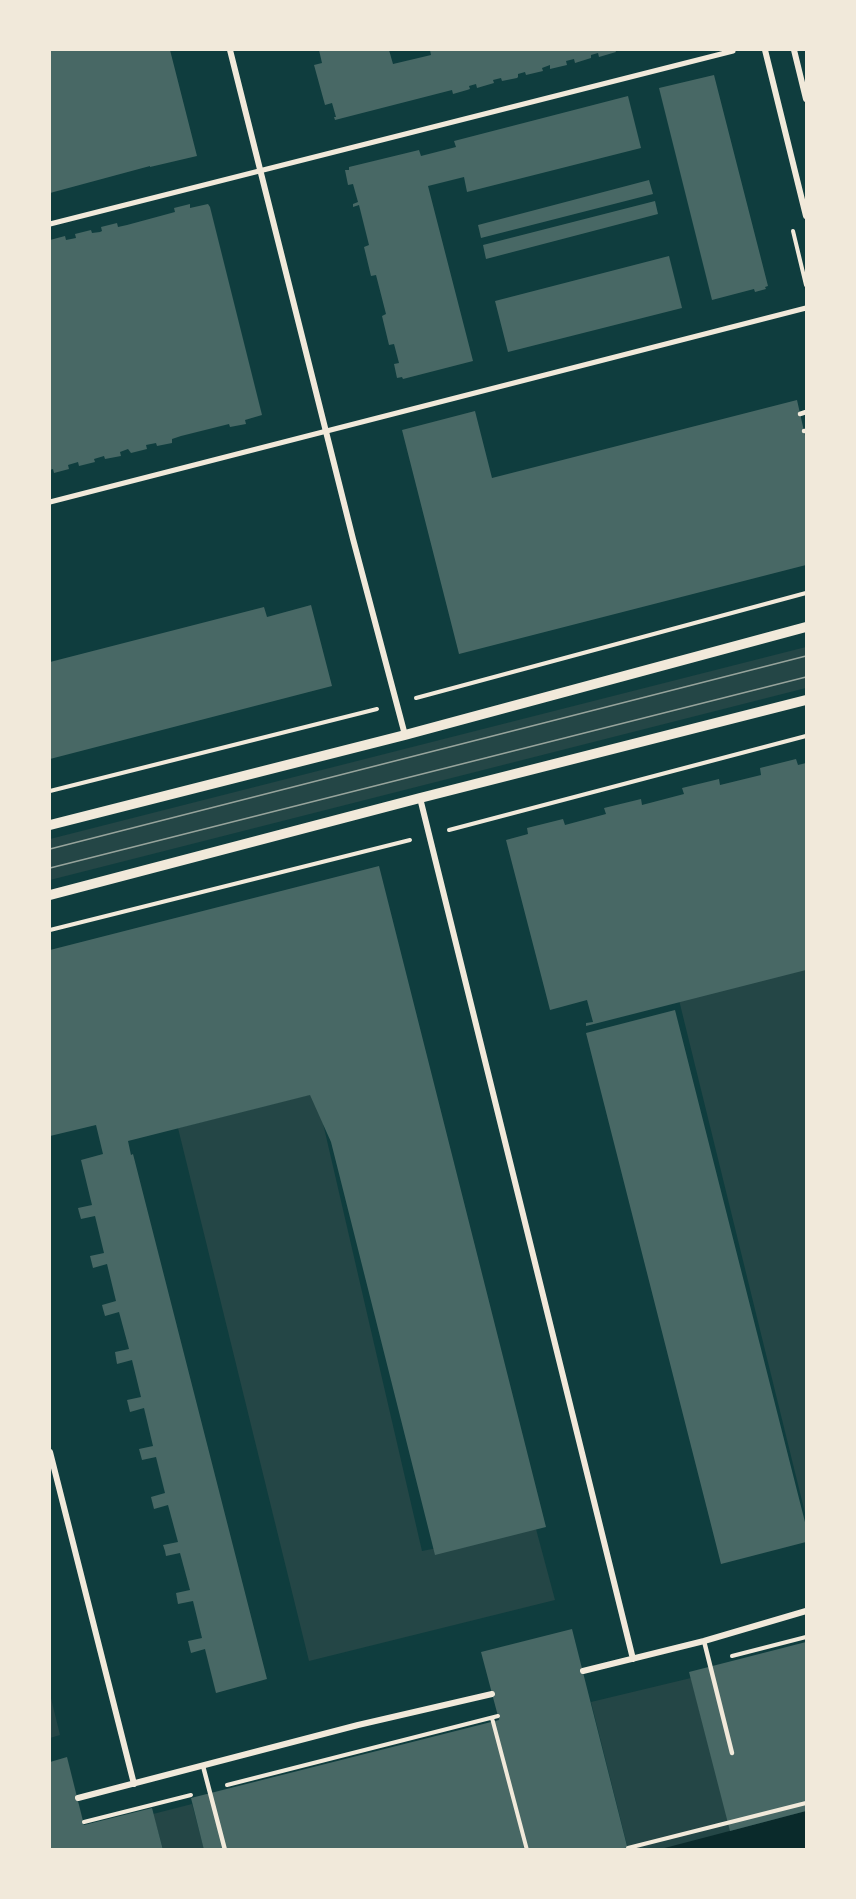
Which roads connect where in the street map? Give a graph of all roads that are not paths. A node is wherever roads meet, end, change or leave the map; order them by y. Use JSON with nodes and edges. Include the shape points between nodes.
{"nodes":[{"id":1,"x":230,"y":50,"type":"edge"},
{"id":2,"x":765,"y":50,"type":"edge"},
{"id":3,"x":794,"y":50,"type":"edge"},
{"id":4,"x":733,"y":51,"type":"edge"},
{"id":5,"x":807,"y":99,"type":"edge"},
{"id":6,"x":260,"y":170,"type":"junction"},
{"id":7,"x":807,"y":216,"type":"edge"},
{"id":8,"x":50,"y":224,"type":"edge"},
{"id":9,"x":807,"y":308,"type":"edge"},
{"id":10,"x":807,"y":412,"type":"edge"},
{"id":11,"x":800,"y":414,"type":"dead end"},
{"id":12,"x":326,"y":432,"type":"junction"},
{"id":13,"x":50,"y":502,"type":"edge"},
{"id":14,"x":807,"y":627,"type":"edge"},
{"id":15,"x":807,"y":700,"type":"edge"},
{"id":16,"x":405,"y":735,"type":"junction"},
{"id":17,"x":420,"y":798,"type":"junction"},
{"id":18,"x":50,"y":825,"type":"edge"},
{"id":19,"x":50,"y":895,"type":"edge"},
{"id":20,"x":50,"y":1452,"type":"edge"},
{"id":21,"x":807,"y":1611,"type":"edge"},
{"id":22,"x":704,"y":1641,"type":"junction"},
{"id":23,"x":633,"y":1659,"type":"junction"},
{"id":24,"x":583,"y":1671,"type":"dead end"},
{"id":25,"x":492,"y":1694,"type":"dead end"},
{"id":26,"x":732,"y":1753,"type":"dead end"},
{"id":27,"x":203,"y":1766,"type":"junction"},
{"id":28,"x":134,"y":1784,"type":"junction"},
{"id":29,"x":78,"y":1798,"type":"dead end"},
{"id":30,"x":225,"y":1850,"type":"edge"}],
"edges":[{"from":1,"to":6,"type":"street"},
{"from":2,"to":7,"type":"street"},
{"from":3,"to":5,"type":"street"},
{"from":4,"to":6,"type":"street"},
{"from":6,"to":8,"type":"street"},
{"from":6,"to":12,"type":"street"},
{"from":9,"to":12,"type":"street"},
{"from":10,"to":11,"type":"lane"},
{"from":12,"to":13,"type":"street"},
{"from":12,"to":16,"type":"street"},
{"from":14,"to":16,"type":"street"},
{"from":15,"to":17,"type":"street"},
{"from":16,"to":18,"type":"street"},
{"from":17,"to":19,"type":"street"},
{"from":17,"to":23,"type":"street"},
{"from":20,"to":28,"type":"street"},
{"from":21,"to":22,"type":"street"},
{"from":22,"to":23,"type":"street"},
{"from":22,"to":26,"type":"lane"},
{"from":23,"to":24,"type":"street"},
{"from":25,"to":27,"type":"street"},
{"from":27,"to":28,"type":"street"},
{"from":27,"to":30,"type":"lane"},
{"from":28,"to":29,"type":"street"}]}
